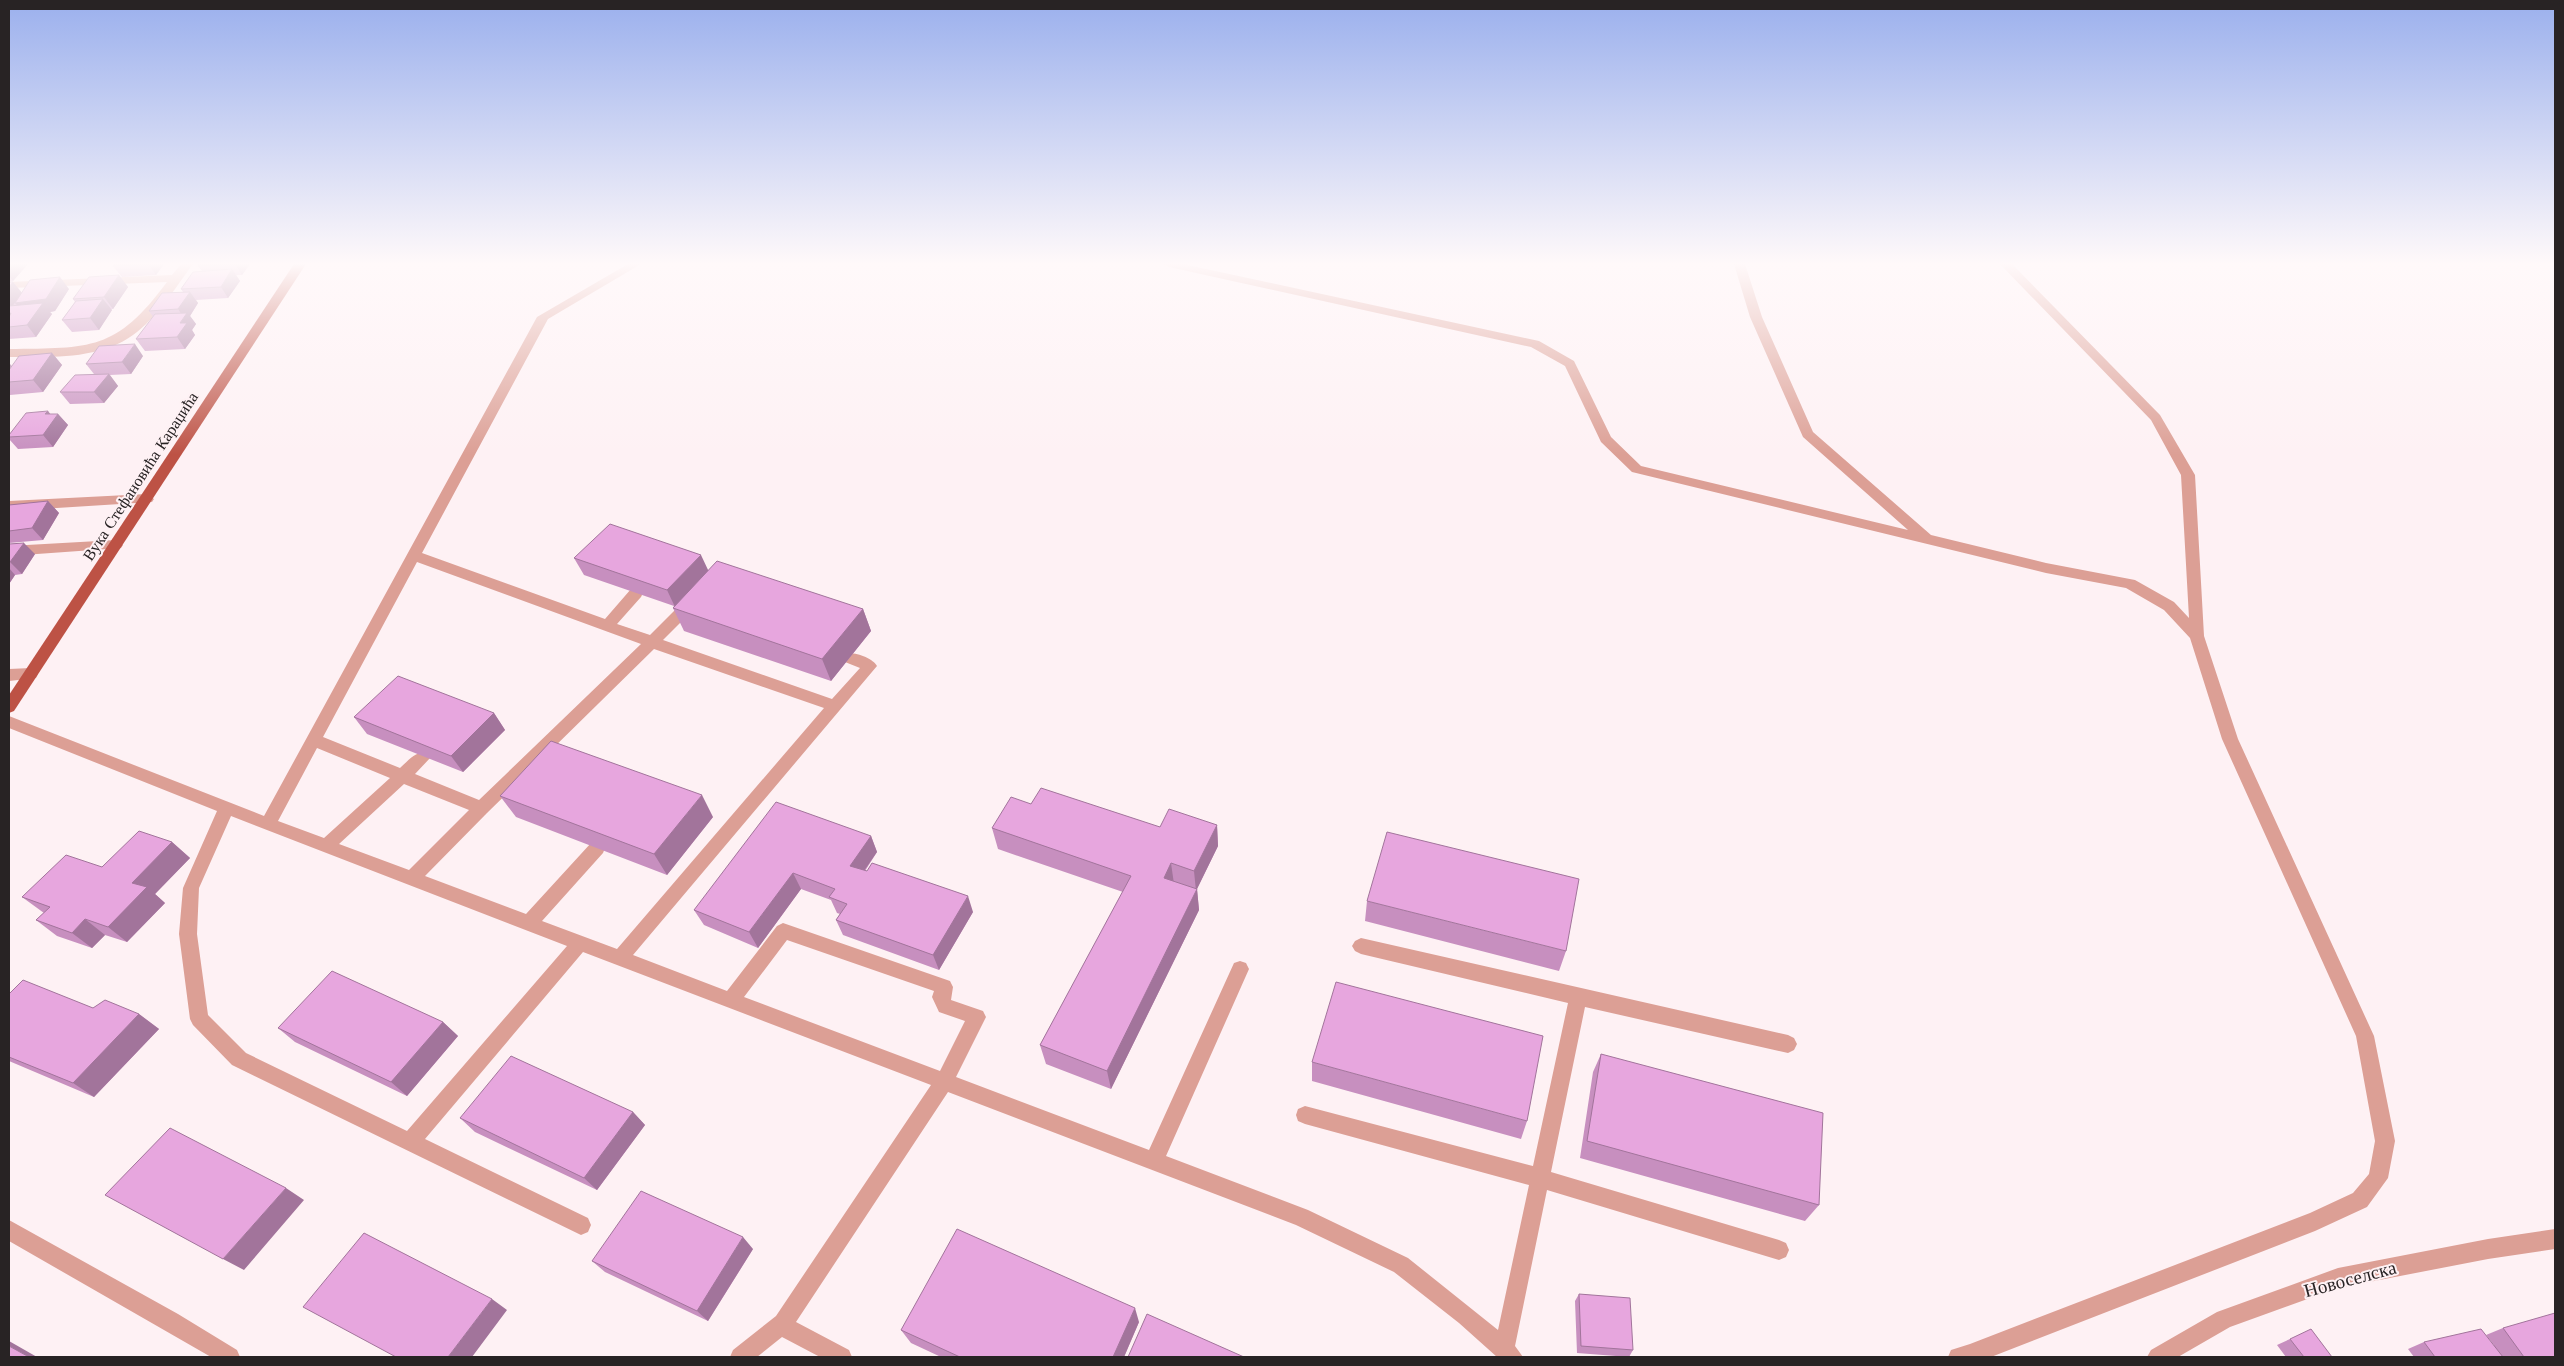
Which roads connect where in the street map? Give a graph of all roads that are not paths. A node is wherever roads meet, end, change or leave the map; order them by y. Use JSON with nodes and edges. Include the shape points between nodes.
{"nodes":[{"id":1,"x":135,"y":328,"type":"edge"},
{"id":2,"x":258,"y":328,"type":"edge"},
{"id":3,"x":537,"y":328,"type":"edge"},
{"id":4,"x":1461,"y":328,"type":"edge"},
{"id":5,"x":1761,"y":328,"type":"edge"},
{"id":6,"x":2068,"y":328,"type":"edge"},
{"id":7,"x":9,"y":353,"type":"edge"},
{"id":8,"x":147,"y":499,"type":"junction"},
{"id":9,"x":9,"y":506,"type":"edge"},
{"id":10,"x":1928,"y":539,"type":"junction"},
{"id":11,"x":116,"y":545,"type":"junction"},
{"id":12,"x":9,"y":552,"type":"edge"},
{"id":13,"x":414,"y":555,"type":"junction"},
{"id":14,"x":636,"y":594,"type":"edge"},
{"id":15,"x":685,"y":596,"type":"edge"},
{"id":16,"x":607,"y":626,"type":"junction"},
{"id":17,"x":2197,"y":636,"type":"junction"},
{"id":18,"x":652,"y":642,"type":"junction"},
{"id":19,"x":850,"y":658,"type":"dead end"},
{"id":20,"x":31,"y":674,"type":"junction"},
{"id":21,"x":9,"y":675,"type":"edge"},
{"id":22,"x":835,"y":706,"type":"junction"},
{"id":23,"x":9,"y":707,"type":"edge"},
{"id":24,"x":9,"y":722,"type":"edge"},
{"id":25,"x":313,"y":740,"type":"junction"},
{"id":26,"x":423,"y":756,"type":"edge"},
{"id":27,"x":402,"y":776,"type":"junction"},
{"id":28,"x":226,"y":808,"type":"junction"},
{"id":29,"x":481,"y":808,"type":"junction"},
{"id":30,"x":268,"y":824,"type":"junction"},
{"id":31,"x":326,"y":846,"type":"junction"},
{"id":32,"x":597,"y":848,"type":"edge"},
{"id":33,"x":412,"y":879,"type":"junction"},
{"id":34,"x":529,"y":923,"type":"junction"},
{"id":35,"x":580,"y":943,"type":"junction"},
{"id":36,"x":1361,"y":946,"type":"dead end"},
{"id":37,"x":620,"y":958,"type":"junction"},
{"id":38,"x":1240,"y":969,"type":"dead end"},
{"id":39,"x":1578,"y":997,"type":"junction"},
{"id":40,"x":731,"y":1000,"type":"junction"},
{"id":41,"x":1788,"y":1044,"type":"dead end"},
{"id":42,"x":944,"y":1081,"type":"junction"},
{"id":43,"x":1305,"y":1115,"type":"dead end"},
{"id":44,"x":410,"y":1142,"type":"junction"},
{"id":45,"x":1154,"y":1161,"type":"junction"},
{"id":46,"x":1540,"y":1178,"type":"junction"},
{"id":47,"x":581,"y":1225,"type":"dead end"},
{"id":48,"x":9,"y":1230,"type":"edge"},
{"id":49,"x":2555,"y":1240,"type":"edge"},
{"id":50,"x":1778,"y":1250,"type":"dead end"},
{"id":51,"x":783,"y":1323,"type":"junction"},
{"id":52,"x":1508,"y":1353,"type":"edge"},
{"id":53,"x":230,"y":1357,"type":"edge"},
{"id":54,"x":740,"y":1357,"type":"edge"},
{"id":55,"x":842,"y":1357,"type":"edge"},
{"id":56,"x":1958,"y":1357,"type":"edge"},
{"id":57,"x":2158,"y":1357,"type":"edge"}],
"edges":[{"from":1,"to":7,"type":"street","via":[[123,337],[96,348]]},
{"from":2,"to":8,"type":"main road","name":"Вука Стефановића Караџића"},
{"from":3,"to":13,"type":"street"},
{"from":4,"to":10,"type":"street","via":[[1535,344],[1570,364],[1606,439],[1637,469]]},
{"from":5,"to":10,"type":"street","via":[[1808,434]]},
{"from":6,"to":17,"type":"street","via":[[2156,418],[2188,475]]},
{"from":8,"to":9,"type":"street"},
{"from":8,"to":11,"type":"main road","name":"Вука Стефановића Караџића"},
{"from":10,"to":17,"type":"street","via":[[2046,568],[2130,584],[2169,606]]},
{"from":11,"to":12,"type":"street"},
{"from":11,"to":20,"type":"main road","name":"Вука Стефановића Караџића"},
{"from":13,"to":16,"type":"street"},
{"from":13,"to":25,"type":"street"},
{"from":14,"to":16,"type":"street"},
{"from":15,"to":18,"type":"street","via":[[695,599]]},
{"from":16,"to":18,"type":"street"},
{"from":17,"to":56,"type":"street","via":[[2230,739],[2365,1036],[2385,1141],[2378,1178],[2360,1200],[2315,1221]]},
{"from":18,"to":22,"type":"street"},
{"from":18,"to":29,"type":"street"},
{"from":19,"to":22,"type":"street","via":[[870,666]]},
{"from":20,"to":21,"type":"street"},
{"from":20,"to":23,"type":"main road","name":"Вука Стефановића Караџића"},
{"from":22,"to":37,"type":"street"},
{"from":24,"to":28,"type":"street"},
{"from":25,"to":27,"type":"street"},
{"from":25,"to":30,"type":"street"},
{"from":26,"to":27,"type":"street"},
{"from":27,"to":29,"type":"street"},
{"from":27,"to":31,"type":"street"},
{"from":28,"to":30,"type":"street"},
{"from":28,"to":44,"type":"street","via":[[191,888],[188,934],[200,1019],[239,1059]]},
{"from":29,"to":33,"type":"street"},
{"from":30,"to":31,"type":"street"},
{"from":31,"to":33,"type":"street"},
{"from":32,"to":34,"type":"street"},
{"from":33,"to":34,"type":"street"},
{"from":34,"to":35,"type":"street"},
{"from":35,"to":37,"type":"street"},
{"from":35,"to":44,"type":"street"},
{"from":36,"to":39,"type":"street"},
{"from":37,"to":40,"type":"street"},
{"from":38,"to":45,"type":"street"},
{"from":39,"to":41,"type":"street"},
{"from":39,"to":46,"type":"street"},
{"from":40,"to":42,"type":"street"},
{"from":40,"to":42,"type":"street","via":[[783,931],[944,987],[941,997],[944,1006],[977,1017]]},
{"from":42,"to":45,"type":"street"},
{"from":42,"to":51,"type":"street"},
{"from":43,"to":46,"type":"street"},
{"from":44,"to":47,"type":"street"},
{"from":45,"to":52,"type":"street","via":[[1301,1217],[1401,1266]]},
{"from":46,"to":50,"type":"street"},
{"from":46,"to":52,"type":"street"},
{"from":48,"to":53,"type":"street"},
{"from":49,"to":57,"type":"street","name":"Новоселска","via":[[2488,1248],[2338,1278],[2224,1319]]},
{"from":51,"to":54,"type":"street"},
{"from":51,"to":55,"type":"street","via":[[792,1333]]}]}
